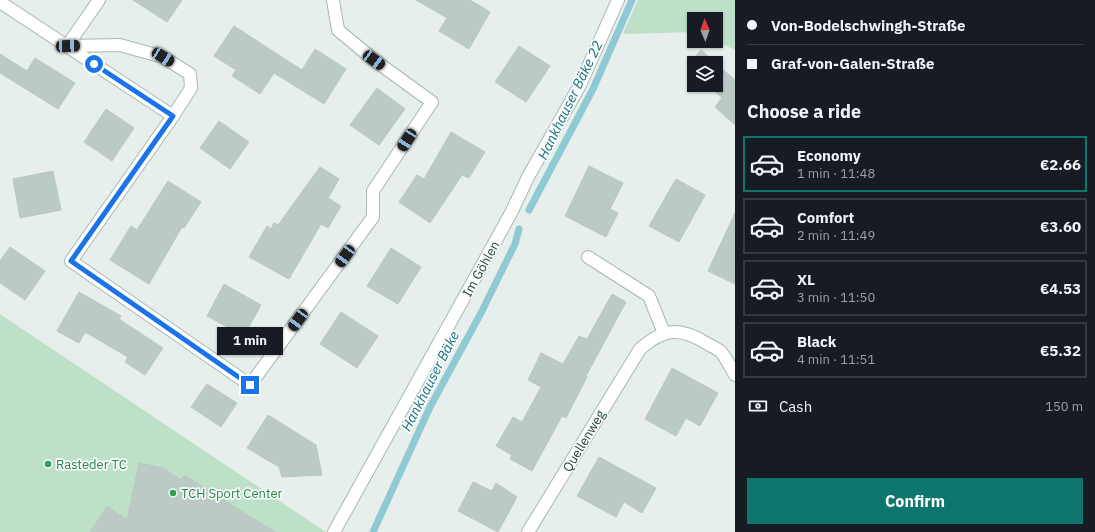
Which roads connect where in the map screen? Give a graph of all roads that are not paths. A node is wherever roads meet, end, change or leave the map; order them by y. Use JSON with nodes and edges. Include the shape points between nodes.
{"nodes":[{"id":1,"x":99,"y":0,"type":"edge"},
{"id":2,"x":333,"y":0,"type":"edge"},
{"id":3,"x":618,"y":0,"type":"edge"},
{"id":4,"x":0,"y":2,"type":"edge"},
{"id":5,"x":68,"y":46,"type":"junction"},
{"id":6,"x":173,"y":116,"type":"junction"},
{"id":7,"x":588,"y":257,"type":"dead end"},
{"id":8,"x":664,"y":333,"type":"junction"},
{"id":9,"x":735,"y":375,"type":"edge"},
{"id":10,"x":334,"y":532,"type":"edge"},
{"id":11,"x":528,"y":532,"type":"edge"}],
"edges":[{"from":1,"to":5,"type":"street"},
{"from":2,"to":6,"type":"street","via":[[338,30],[432,102],[373,191],[373,217],[250,385],[71,261]]},
{"from":3,"to":10,"type":"street","name":"Im Göhlen","via":[[580,85],[528,177],[512,213]]},
{"from":4,"to":5,"type":"street"},
{"from":5,"to":6,"type":"street"},
{"from":5,"to":6,"type":"street","via":[[120,45],[163,57],[190,74],[191,88]]},
{"from":7,"to":8,"type":"street","via":[[649,296]]},
{"from":8,"to":9,"type":"street","via":[[682,332],[697,337],[721,352]]},
{"from":8,"to":11,"type":"street","name":"Quellenweg","via":[[651,339],[640,349]]}]}
